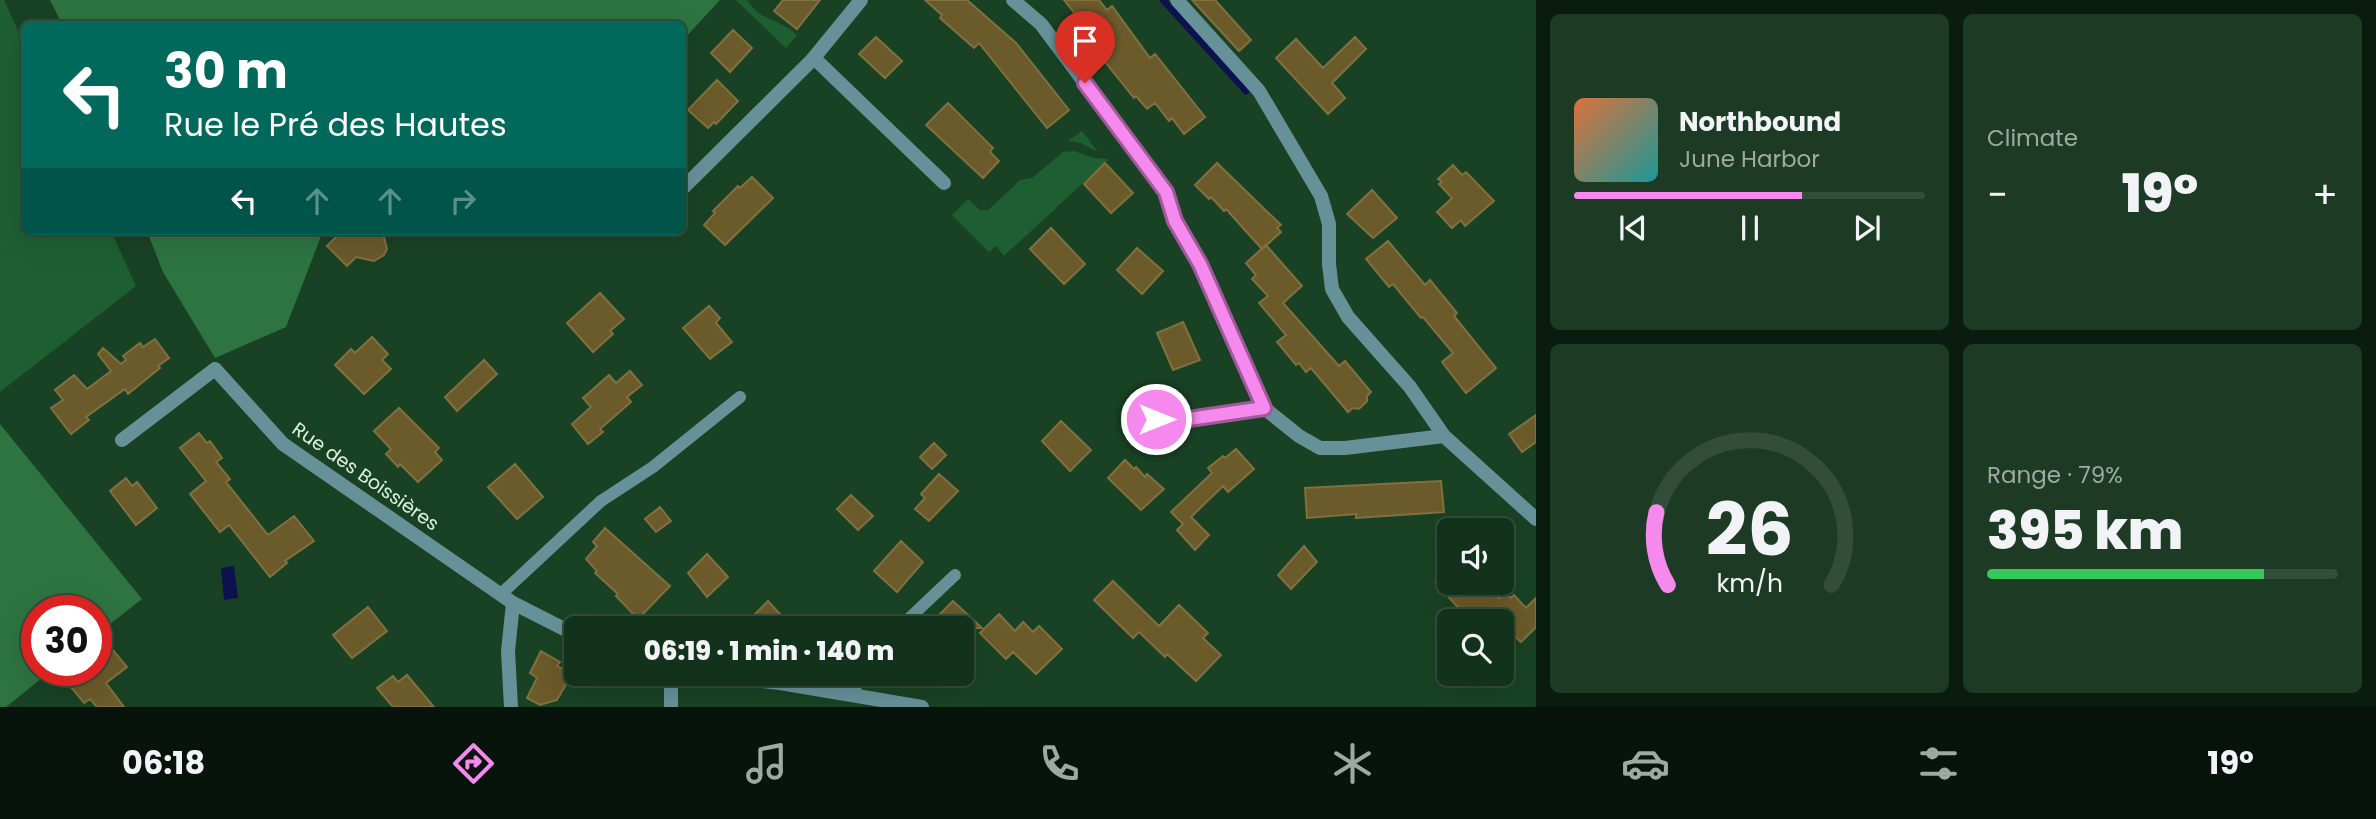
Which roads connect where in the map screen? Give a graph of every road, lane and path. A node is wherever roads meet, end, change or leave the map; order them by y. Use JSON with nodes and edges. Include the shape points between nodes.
{"nodes":[{"id":1,"x":861,"y":0,"type":"edge"},
{"id":2,"x":1013,"y":0,"type":"edge"},
{"id":3,"x":1177,"y":0,"type":"edge"},
{"id":4,"x":814,"y":58,"type":"junction"},
{"id":5,"x":944,"y":183,"type":"dead end"},
{"id":6,"x":686,"y":185,"type":"edge"},
{"id":7,"x":740,"y":397,"type":"dead end"},
{"id":8,"x":1264,"y":408,"type":"junction"},
{"id":9,"x":1137,"y":417,"type":"dead end"},
{"id":10,"x":1444,"y":436,"type":"junction"},
{"id":11,"x":122,"y":440,"type":"dead end"},
{"id":12,"x":1536,"y":519,"type":"edge"},
{"id":13,"x":955,"y":575,"type":"dead end"},
{"id":14,"x":507,"y":598,"type":"junction"},
{"id":15,"x":912,"y":616,"type":"edge"},
{"id":16,"x":564,"y":629,"type":"edge"},
{"id":17,"x":671,"y":686,"type":"edge"},
{"id":18,"x":798,"y":686,"type":"edge"},
{"id":19,"x":856,"y":686,"type":"edge"},
{"id":20,"x":853,"y":695,"type":"junction"},
{"id":21,"x":511,"y":707,"type":"edge"},
{"id":22,"x":671,"y":707,"type":"edge"},
{"id":23,"x":922,"y":707,"type":"edge"}],
"edges":[{"from":1,"to":4,"type":"street"},
{"from":2,"to":8,"type":"street","via":[[1041,24],[1166,192],[1175,221],[1200,264]]},
{"from":3,"to":10,"type":"street","via":[[1259,91],[1295,149],[1321,196],[1329,223],[1332,289],[1348,317],[1410,387]]},
{"from":4,"to":5,"type":"street"},
{"from":4,"to":6,"type":"street"},
{"from":7,"to":14,"type":"lane","via":[[653,467],[601,501]]},
{"from":8,"to":9,"type":"street","via":[[1175,421]]},
{"from":8,"to":10,"type":"street","via":[[1321,448]]},
{"from":10,"to":12,"type":"street"},
{"from":11,"to":14,"type":"street","name":"Rue des Boissières","via":[[215,369],[283,444]]},
{"from":13,"to":15,"type":"lane"},
{"from":14,"to":16,"type":"street","name":"Rue des Boissières"},
{"from":14,"to":21,"type":"street"},
{"from":17,"to":22,"type":"street"},
{"from":18,"to":20,"type":"street"},
{"from":19,"to":20,"type":"lane"},
{"from":20,"to":23,"type":"street"}]}
